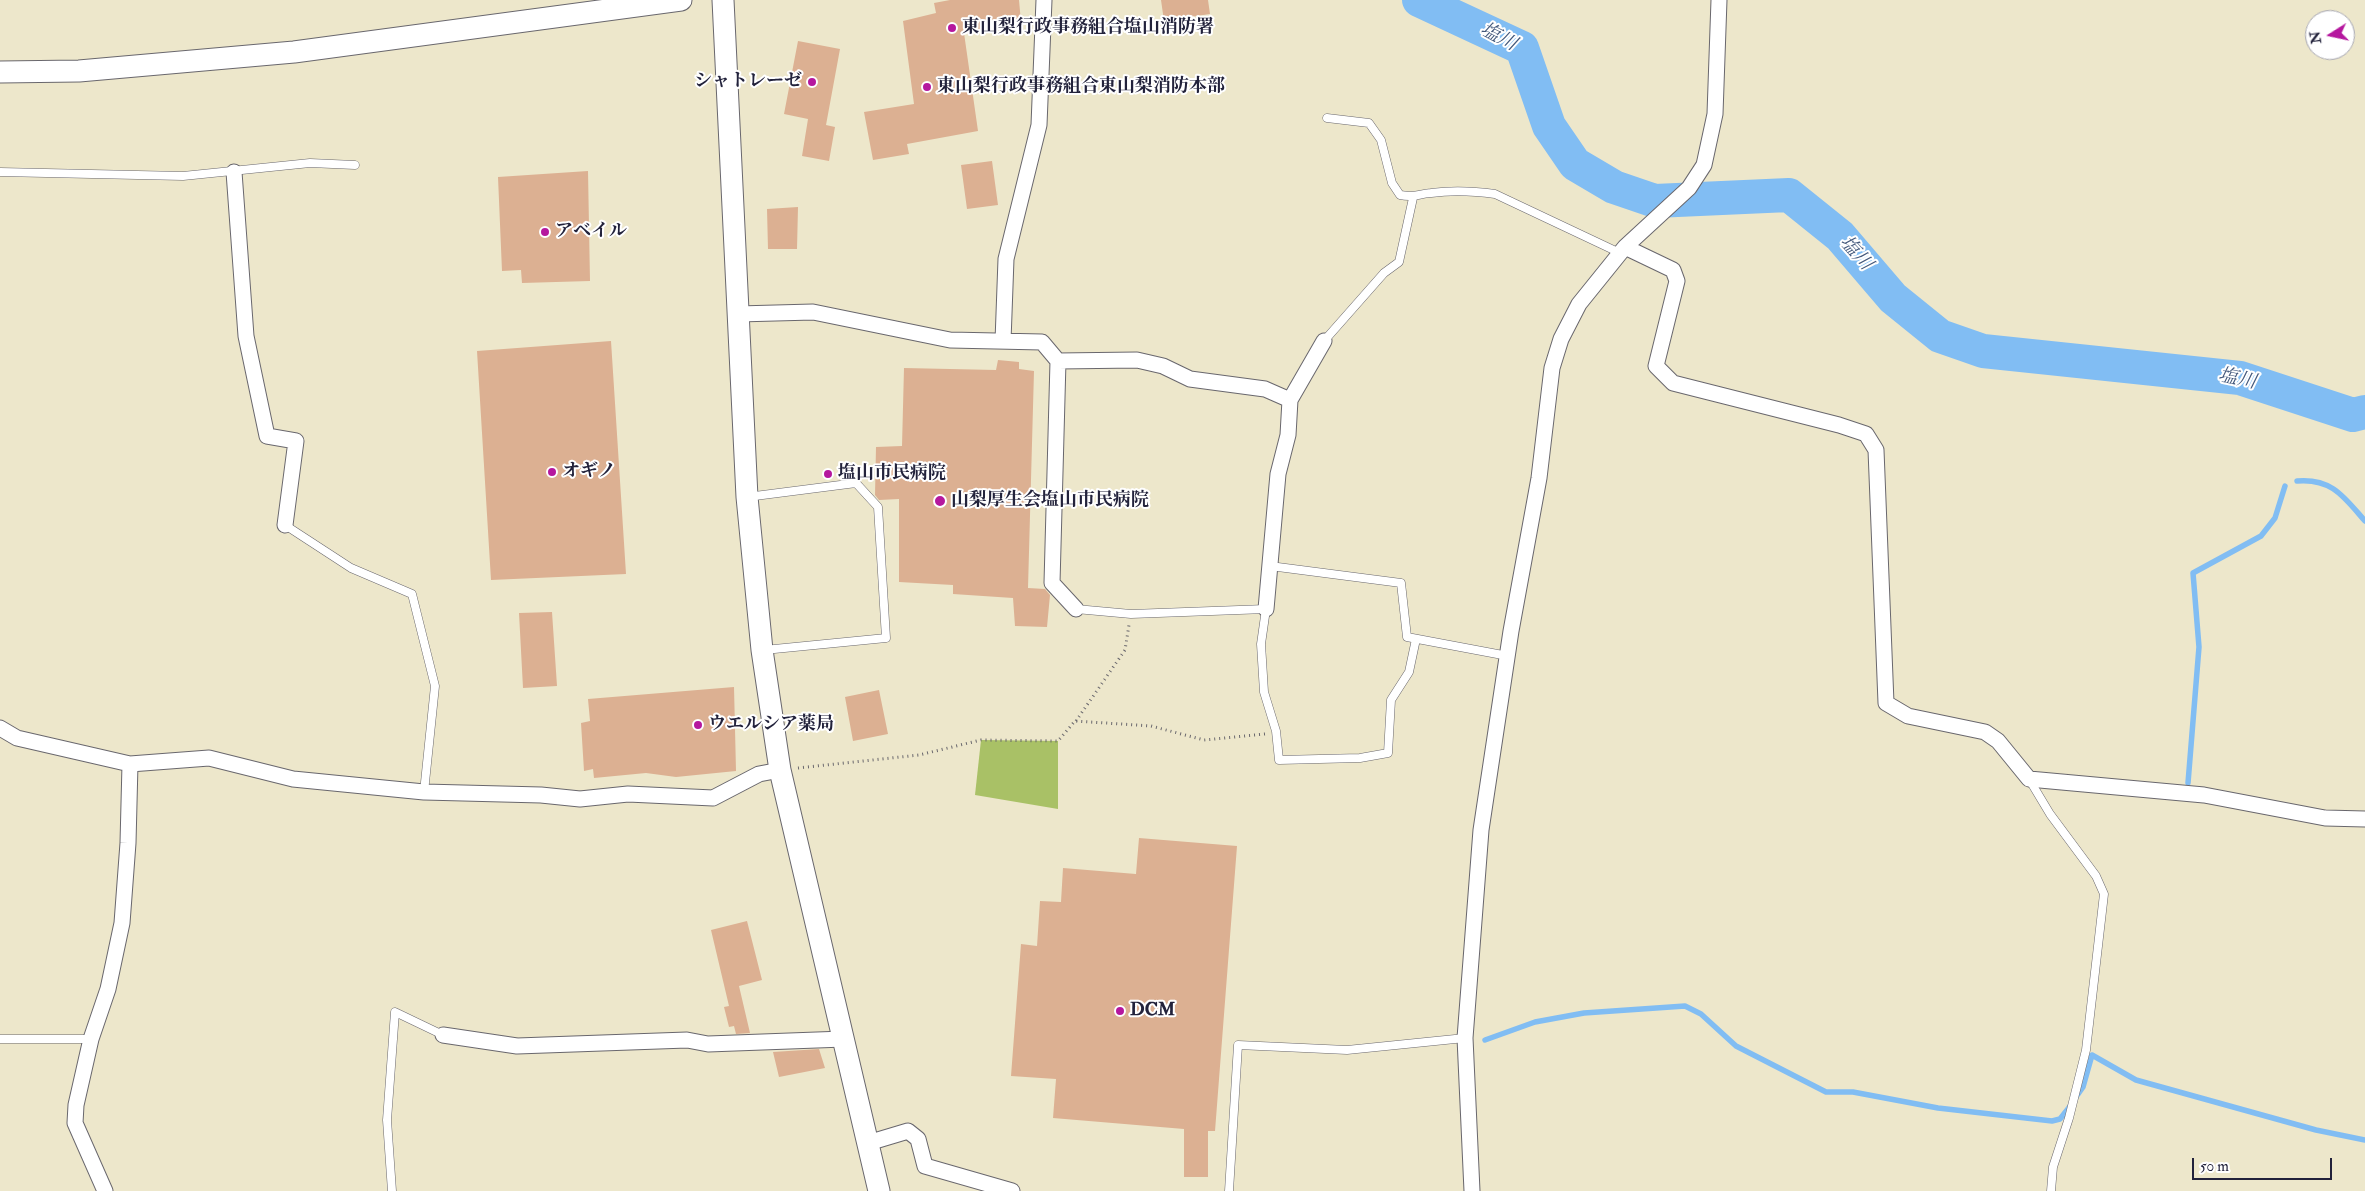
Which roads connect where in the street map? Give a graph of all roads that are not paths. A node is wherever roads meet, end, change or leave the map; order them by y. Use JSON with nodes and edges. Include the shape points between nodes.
{"nodes":[{"id":1,"x":681,"y":0,"type":"edge"},
{"id":2,"x":723,"y":0,"type":"edge"},
{"id":3,"x":1044,"y":0,"type":"edge"},
{"id":4,"x":1719,"y":0,"type":"edge"},
{"id":5,"x":0,"y":72,"type":"edge"},
{"id":6,"x":1327,"y":118,"type":"dead end"},
{"id":7,"x":355,"y":165,"type":"dead end"},
{"id":8,"x":0,"y":172,"type":"edge"},
{"id":9,"x":234,"y":172,"type":"junction"},
{"id":10,"x":1413,"y":198,"type":"junction"},
{"id":11,"x":1622,"y":250,"type":"junction"},
{"id":12,"x":738,"y":314,"type":"junction"},
{"id":13,"x":1003,"y":341,"type":"junction"},
{"id":14,"x":1324,"y":341,"type":"joint"},
{"id":15,"x":1058,"y":361,"type":"junction"},
{"id":16,"x":1290,"y":400,"type":"junction"},
{"id":17,"x":747,"y":497,"type":"junction"},
{"id":18,"x":284,"y":525,"type":"joint"},
{"id":19,"x":1270,"y":566,"type":"junction"},
{"id":20,"x":1266,"y":609,"type":"junction"},
{"id":21,"x":1076,"y":610,"type":"joint"},
{"id":22,"x":1416,"y":639,"type":"junction"},
{"id":23,"x":762,"y":650,"type":"junction"},
{"id":24,"x":1508,"y":656,"type":"junction"},
{"id":25,"x":0,"y":728,"type":"edge"},
{"id":26,"x":130,"y":764,"type":"junction"},
{"id":27,"x":780,"y":770,"type":"junction"},
{"id":28,"x":2029,"y":779,"type":"junction"},
{"id":29,"x":424,"y":792,"type":"junction"},
{"id":30,"x":2365,"y":819,"type":"edge"},
{"id":31,"x":443,"y":1035,"type":"joint"},
{"id":32,"x":1465,"y":1038,"type":"junction"},
{"id":33,"x":0,"y":1039,"type":"edge"},
{"id":34,"x":91,"y":1039,"type":"junction"},
{"id":35,"x":844,"y":1039,"type":"junction"},
{"id":36,"x":868,"y":1143,"type":"junction"},
{"id":37,"x":105,"y":1191,"type":"edge"},
{"id":38,"x":392,"y":1191,"type":"edge"},
{"id":39,"x":880,"y":1191,"type":"edge"},
{"id":40,"x":1012,"y":1191,"type":"edge"},
{"id":41,"x":1229,"y":1191,"type":"edge"},
{"id":42,"x":1472,"y":1191,"type":"edge"},
{"id":43,"x":2051,"y":1191,"type":"edge"}],
"edges":[{"from":1,"to":5,"type":"street","via":[[294,52],[79,72]]},
{"from":2,"to":12,"type":"street"},
{"from":3,"to":13,"type":"street","via":[[1039,125],[1006,259]]},
{"from":4,"to":11,"type":"street","via":[[1715,114],[1704,165],[1689,188]]},
{"from":6,"to":10,"type":"lane","via":[[1369,123],[1381,140],[1392,183],[1400,195]]},
{"from":7,"to":9,"type":"lane","via":[[310,163]]},
{"from":8,"to":9,"type":"lane","via":[[183,176]]},
{"from":9,"to":18,"type":"street","via":[[246,336],[267,436],[296,441]]},
{"from":10,"to":11,"type":"lane","via":[[1429,193],[1474,191],[1495,194]]},
{"from":10,"to":14,"type":"lane","via":[[1399,262],[1384,273]]},
{"from":11,"to":24,"type":"street","via":[[1579,304],[1552,368],[1539,478]]},
{"from":11,"to":28,"type":"street","via":[[1673,270],[1677,281],[1656,366],[1673,383],[1866,434],[1876,450],[1886,703],[1908,716],[1985,732],[1998,741]]},
{"from":12,"to":13,"type":"street","via":[[813,312],[950,340]]},
{"from":12,"to":17,"type":"street"},
{"from":13,"to":15,"type":"street","via":[[1042,342]]},
{"from":14,"to":16,"type":"street"},
{"from":15,"to":16,"type":"street","via":[[1137,360],[1163,366],[1190,379],[1265,389]]},
{"from":15,"to":21,"type":"street","via":[[1052,583]]},
{"from":16,"to":19,"type":"street","via":[[1288,436],[1278,474]]},
{"from":17,"to":23,"type":"street"},
{"from":17,"to":23,"type":"lane","via":[[856,483],[878,508],[886,638]]},
{"from":18,"to":29,"type":"lane","via":[[351,568],[412,594],[435,686]]},
{"from":19,"to":20,"type":"street"},
{"from":19,"to":22,"type":"lane","via":[[1401,582],[1407,637]]},
{"from":20,"to":21,"type":"lane","via":[[1130,614]]},
{"from":20,"to":22,"type":"lane","via":[[1261,644],[1264,692],[1276,734],[1278,760],[1360,758],[1388,752],[1391,700],[1409,672]]},
{"from":22,"to":24,"type":"lane"},
{"from":23,"to":27,"type":"street"},
{"from":24,"to":32,"type":"street","via":[[1481,830]]},
{"from":25,"to":26,"type":"street","via":[[17,738]]},
{"from":26,"to":29,"type":"street","via":[[209,758],[293,779]]},
{"from":26,"to":34,"type":"street","via":[[122,923],[108,989]]},
{"from":27,"to":29,"type":"street","via":[[758,774],[713,798],[628,794],[580,799]]},
{"from":27,"to":35,"type":"street"},
{"from":28,"to":30,"type":"street","via":[[2204,795],[2325,818]]},
{"from":28,"to":43,"type":"lane","via":[[2050,814],[2096,876],[2104,894],[2086,1050],[2054,1166]]},
{"from":31,"to":35,"type":"street","via":[[517,1046]]},
{"from":31,"to":38,"type":"lane","via":[[395,1012],[387,1120]]},
{"from":32,"to":41,"type":"lane","via":[[1347,1050],[1238,1045]]},
{"from":32,"to":42,"type":"street"},
{"from":33,"to":34,"type":"lane"},
{"from":34,"to":37,"type":"street","via":[[75,1123]]},
{"from":35,"to":36,"type":"street"},
{"from":36,"to":39,"type":"street"},
{"from":36,"to":40,"type":"street","via":[[908,1131],[918,1140],[925,1166]]}]}
